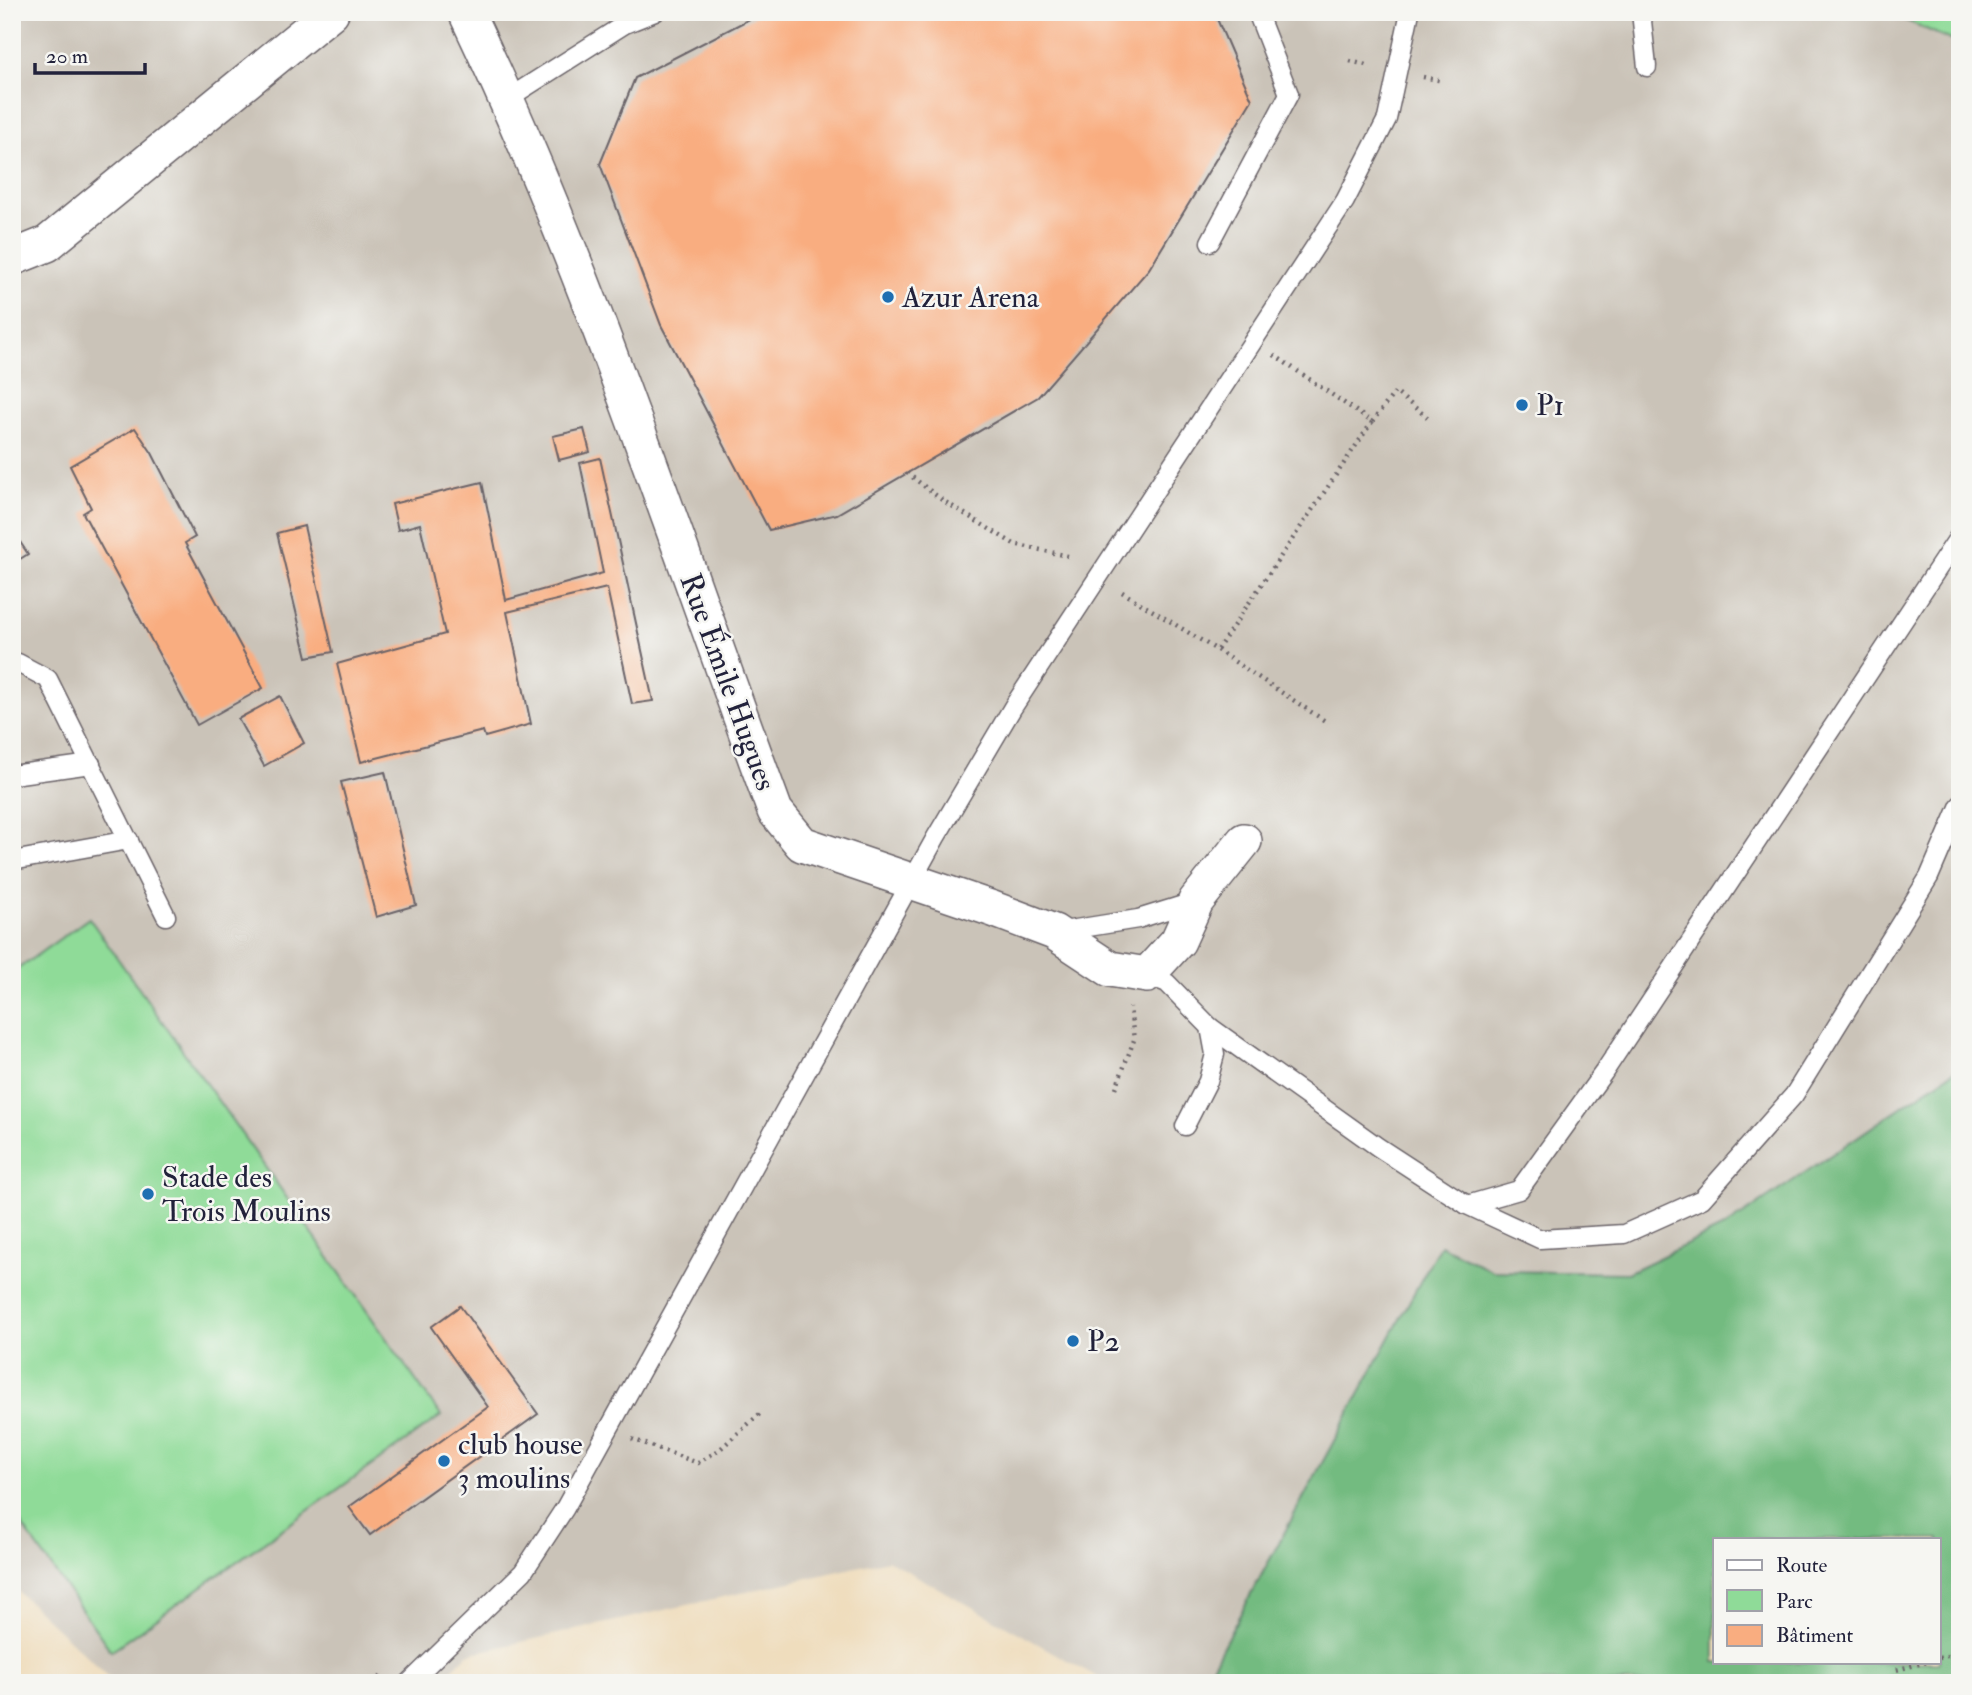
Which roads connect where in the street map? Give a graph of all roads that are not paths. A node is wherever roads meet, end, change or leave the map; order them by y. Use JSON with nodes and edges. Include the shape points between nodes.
{"nodes":[{"id":1,"x":331,"y":12,"type":"edge"},
{"id":2,"x":466,"y":12,"type":"edge"},
{"id":3,"x":655,"y":12,"type":"edge"},
{"id":4,"x":1256,"y":12,"type":"edge"},
{"id":5,"x":1410,"y":12,"type":"edge"},
{"id":6,"x":1641,"y":12,"type":"edge"},
{"id":7,"x":1647,"y":67,"type":"dead end"},
{"id":8,"x":507,"y":99,"type":"junction"},
{"id":9,"x":1210,"y":242,"type":"dead end"},
{"id":10,"x":12,"y":258,"type":"edge"},
{"id":11,"x":1960,"y":535,"type":"edge"},
{"id":12,"x":12,"y":665,"type":"edge"},
{"id":13,"x":91,"y":764,"type":"junction"},
{"id":14,"x":12,"y":775,"type":"edge"},
{"id":15,"x":1960,"y":805,"type":"edge"},
{"id":16,"x":129,"y":840,"type":"junction"},
{"id":17,"x":1244,"y":841,"type":"dead end"},
{"id":18,"x":12,"y":861,"type":"edge"},
{"id":19,"x":910,"y":882,"type":"junction"},
{"id":20,"x":1196,"y":901,"type":"junction"},
{"id":21,"x":166,"y":916,"type":"dead end"},
{"id":22,"x":1054,"y":932,"type":"junction"},
{"id":23,"x":1147,"y":975,"type":"junction"},
{"id":24,"x":1210,"y":1027,"type":"junction"},
{"id":25,"x":1185,"y":1126,"type":"dead end"},
{"id":26,"x":1467,"y":1205,"type":"junction"},
{"id":27,"x":409,"y":1683,"type":"edge"}],
"edges":[{"from":1,"to":10,"type":"street","via":[[47,244]]},
{"from":2,"to":8,"type":"street","name":"Rue Émile Hugues"},
{"from":3,"to":8,"type":"lane","via":[[625,24]]},
{"from":4,"to":9,"type":"lane","via":[[1289,94]]},
{"from":5,"to":19,"type":"lane","via":[[1387,119],[1345,201],[1013,707]]},
{"from":6,"to":7,"type":"lane"},
{"from":8,"to":19,"type":"street","name":"Rue Émile Hugues","via":[[641,438],[775,811],[802,844]]},
{"from":11,"to":26,"type":"lane","via":[[1604,1072],[1519,1190]]},
{"from":12,"to":13,"type":"lane","via":[[18,663],[48,679]]},
{"from":13,"to":14,"type":"lane"},
{"from":13,"to":16,"type":"lane"},
{"from":15,"to":26,"type":"lane","via":[[1929,877],[1794,1095],[1702,1199],[1624,1234],[1540,1240]]},
{"from":16,"to":18,"type":"lane"},
{"from":16,"to":21,"type":"lane"},
{"from":17,"to":20,"type":"street"},
{"from":19,"to":22,"type":"street","name":"Rue Émile Hugues"},
{"from":19,"to":27,"type":"lane","via":[[565,1508],[523,1572]]},
{"from":20,"to":22,"type":"lane","via":[[1138,919]]},
{"from":20,"to":23,"type":"street","via":[[1178,941]]},
{"from":22,"to":23,"type":"street","name":"Rue Émile Hugues","via":[[1110,970]]},
{"from":23,"to":24,"type":"lane","via":[[1167,983]]},
{"from":24,"to":25,"type":"lane","via":[[1215,1054],[1208,1081]]},
{"from":24,"to":26,"type":"lane"}]}
